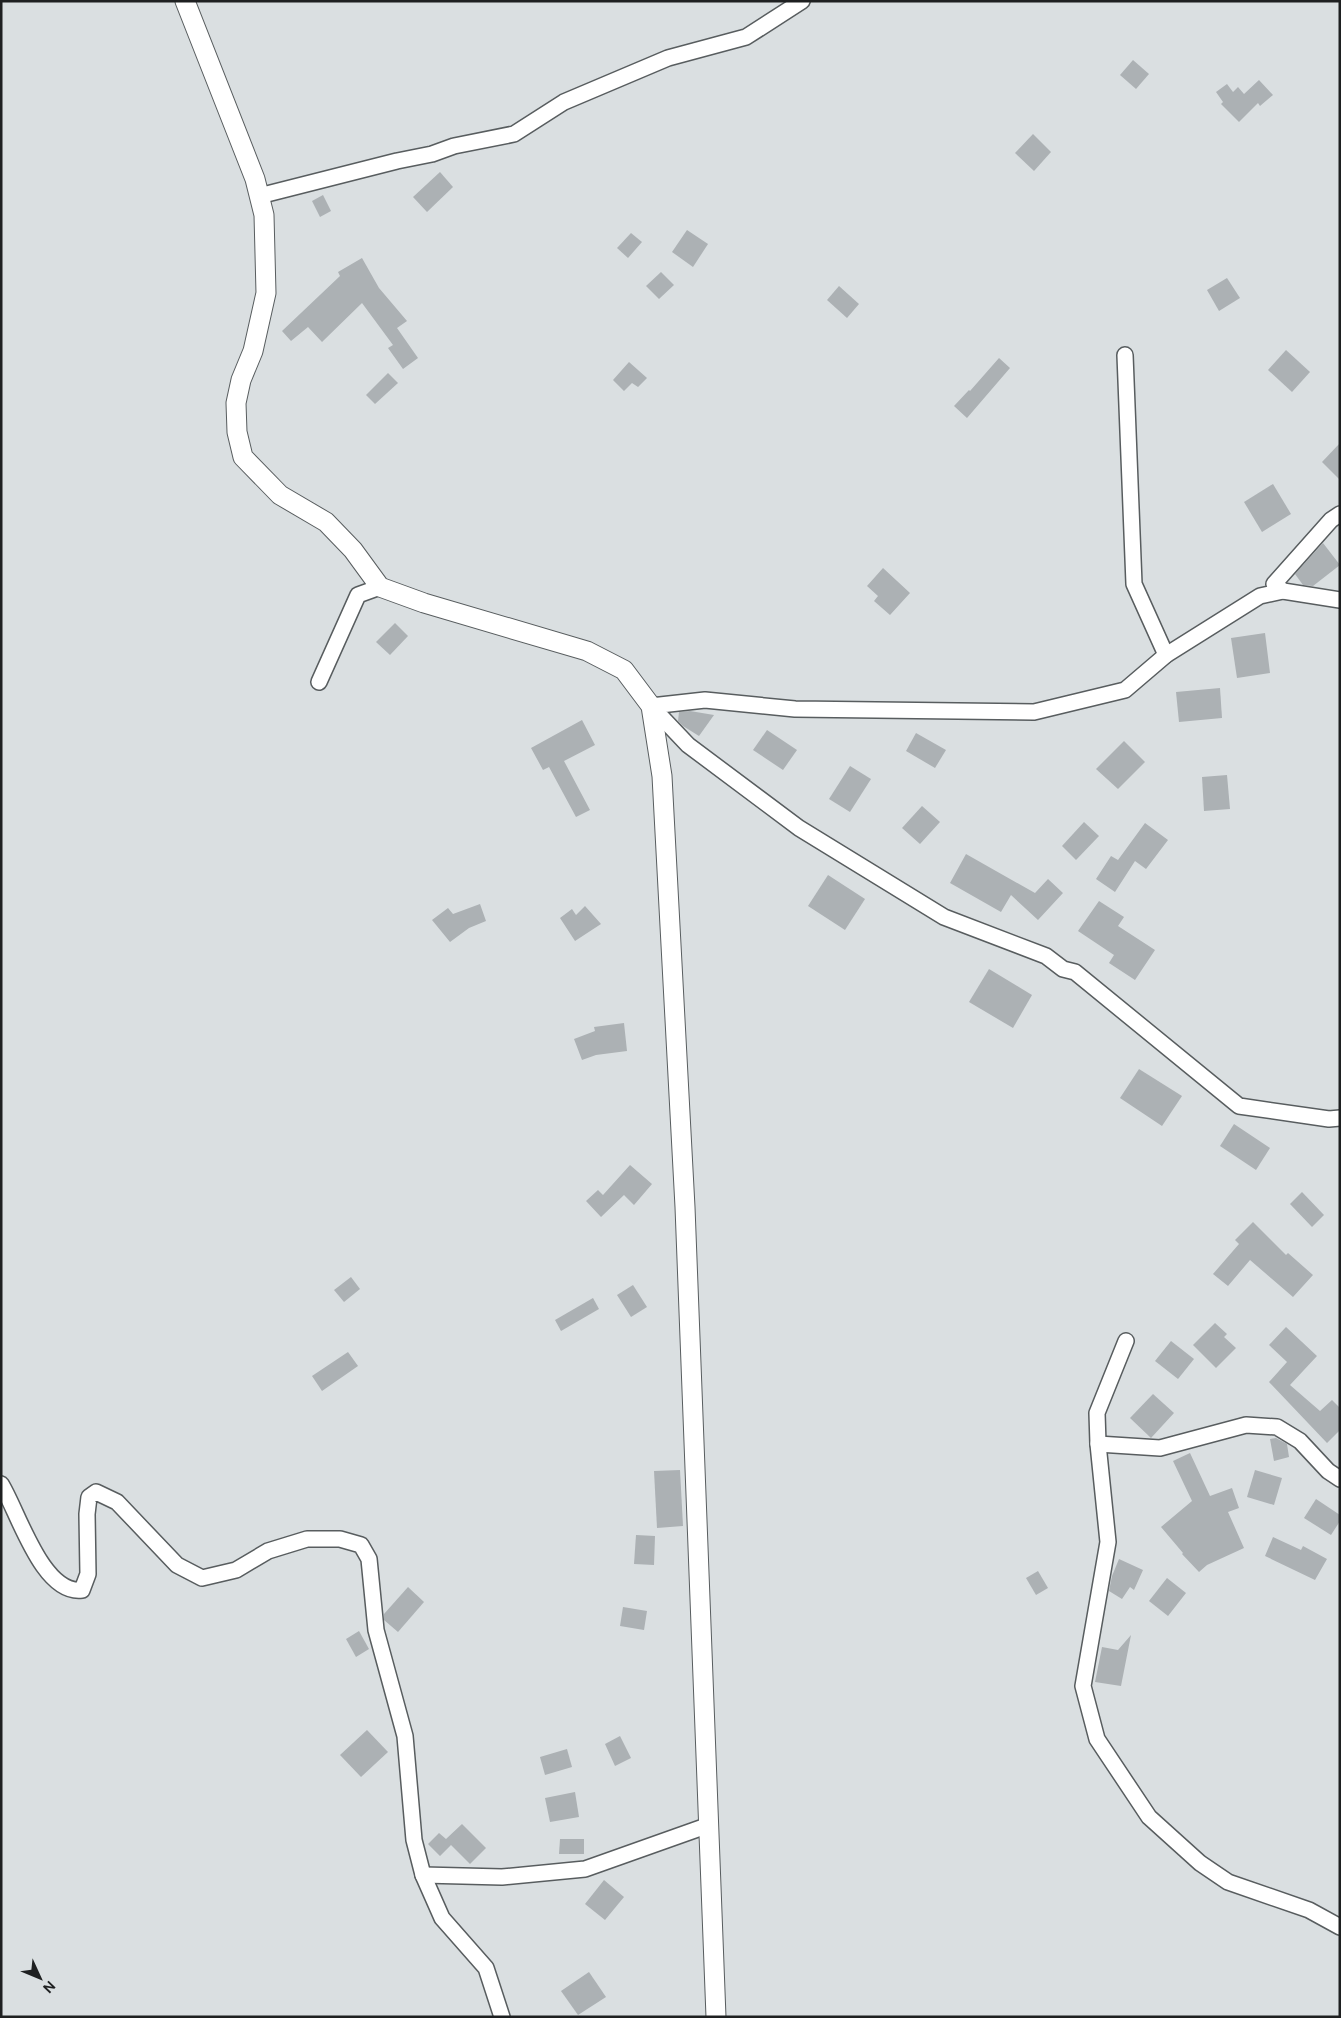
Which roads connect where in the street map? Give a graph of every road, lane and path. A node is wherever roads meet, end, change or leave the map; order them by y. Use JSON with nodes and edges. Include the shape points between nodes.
{"nodes":[{"id":1,"x":185,"y":1,"type":"edge"},
{"id":2,"x":802,"y":1,"type":"edge"},
{"id":3,"x":259,"y":196,"type":"junction"},
{"id":4,"x":1124,"y":355,"type":"dead end"},
{"id":5,"x":1340,"y":514,"type":"edge"},
{"id":6,"x":380,"y":587,"type":"junction"},
{"id":7,"x":1284,"y":591,"type":"junction"},
{"id":8,"x":1340,"y":600,"type":"edge"},
{"id":9,"x":1166,"y":655,"type":"junction"},
{"id":10,"x":319,"y":682,"type":"dead end"},
{"id":11,"x":652,"y":706,"type":"junction"},
{"id":12,"x":1340,"y":1118,"type":"edge"},
{"id":13,"x":1126,"y":1341,"type":"dead end"},
{"id":14,"x":1098,"y":1444,"type":"junction"},
{"id":15,"x":1340,"y":1479,"type":"edge"},
{"id":16,"x":1,"y":1484,"type":"edge"},
{"id":17,"x":709,"y":1825,"type":"junction"},
{"id":18,"x":422,"y":1875,"type":"junction"},
{"id":19,"x":1340,"y":1927,"type":"edge"},
{"id":20,"x":502,"y":2017,"type":"edge"},
{"id":21,"x":716,"y":2017,"type":"edge"}],
"edges":[{"from":1,"to":3,"type":"street"},
{"from":2,"to":3,"type":"street","via":[[746,37],[668,58],[564,102],[514,134],[454,146]]},
{"from":3,"to":6,"type":"street","via":[[264,215],[266,293],[253,351],[236,403],[237,432],[244,457],[280,495],[326,522],[353,550]]},
{"from":4,"to":9,"type":"street","via":[[1134,584]]},
{"from":5,"to":7,"type":"street","via":[[1274,584]]},
{"from":6,"to":10,"type":"street","via":[[358,595]]},
{"from":6,"to":11,"type":"street","via":[[587,651],[624,670]]},
{"from":7,"to":8,"type":"street"},
{"from":7,"to":9,"type":"street","via":[[1260,596]]},
{"from":9,"to":11,"type":"street","via":[[1125,690],[1034,712],[795,709],[705,700]]},
{"from":11,"to":12,"type":"street","via":[[688,744],[799,828],[944,917],[1046,956],[1075,972],[1239,1106]]},
{"from":11,"to":17,"type":"street","via":[[662,776],[684,1187]]},
{"from":13,"to":14,"type":"street","via":[[1097,1414]]},
{"from":14,"to":15,"type":"street","via":[[1160,1448],[1246,1425],[1277,1427],[1300,1441]]},
{"from":14,"to":19,"type":"street","via":[[1108,1542],[1083,1686],[1097,1739],[1149,1818],[1200,1863],[1228,1882],[1309,1910]]},
{"from":16,"to":18,"type":"street","via":[[43,1566],[61,1586],[74,1591],[82,1590],[88,1574],[87,1514],[89,1497],[96,1492],[117,1502],[176,1565],[202,1578],[236,1570],[268,1551],[307,1539],[340,1538],[361,1545],[369,1559],[376,1630],[405,1736],[414,1840]]},
{"from":17,"to":18,"type":"street","via":[[585,1869],[502,1877]]},
{"from":17,"to":21,"type":"street"},
{"from":18,"to":20,"type":"street","via":[[442,1918],[486,1968]]}]}
